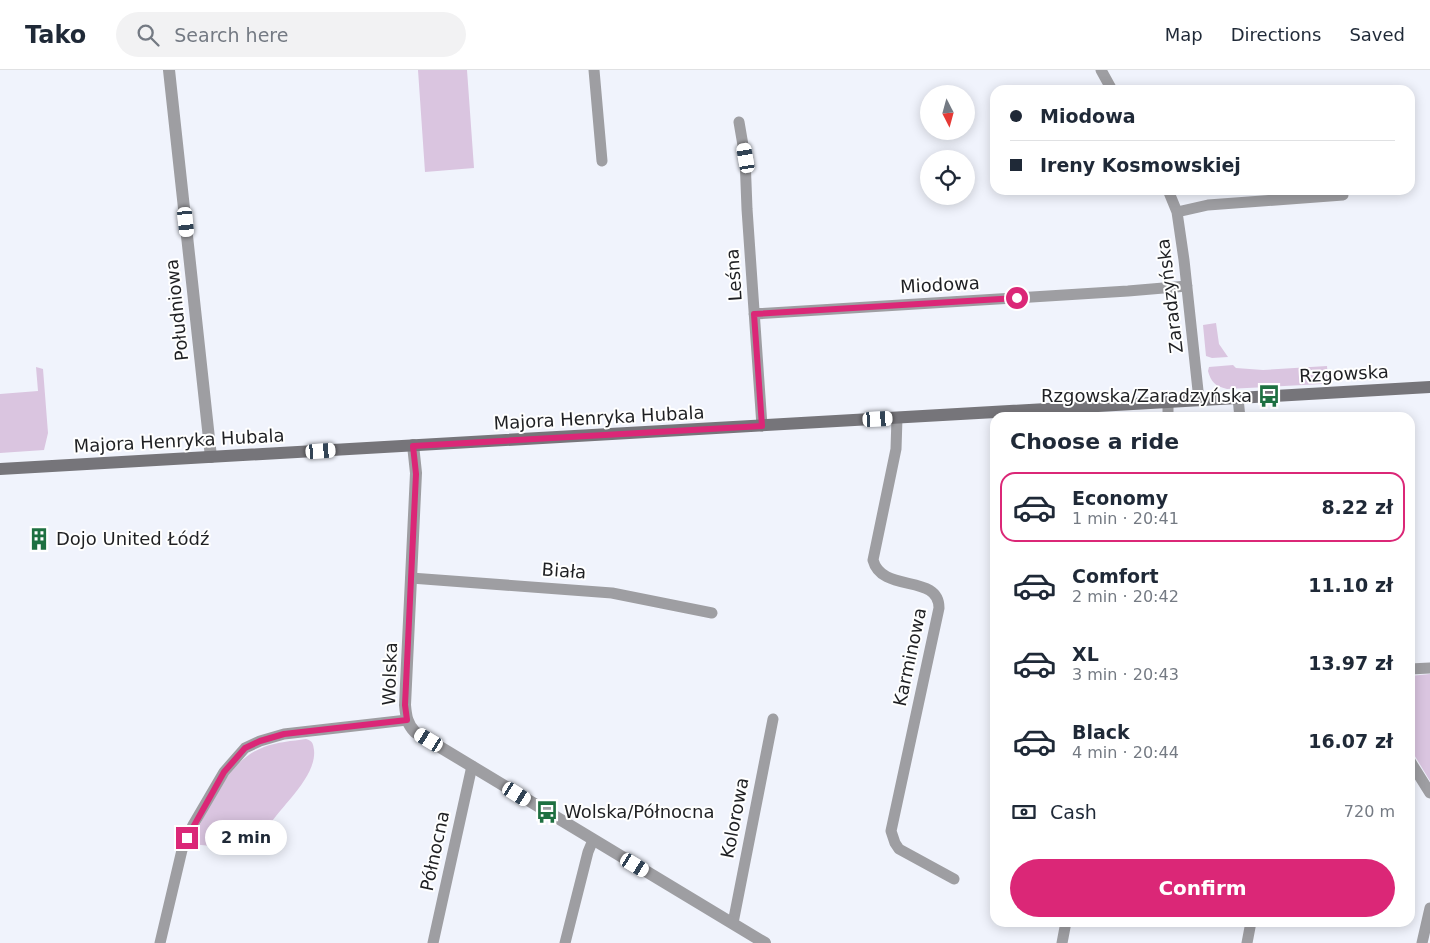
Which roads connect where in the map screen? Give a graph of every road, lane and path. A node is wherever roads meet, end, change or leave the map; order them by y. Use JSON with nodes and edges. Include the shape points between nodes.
{"nodes":[{"id":1,"x":169,"y":70,"type":"edge"},
{"id":2,"x":594,"y":70,"type":"edge"},
{"id":3,"x":1101,"y":70,"type":"edge"},
{"id":4,"x":1109,"y":85,"type":"edge"},
{"id":5,"x":740,"y":122,"type":"dead end"},
{"id":6,"x":602,"y":161,"type":"dead end"},
{"id":7,"x":1170,"y":195,"type":"edge"},
{"id":8,"x":1343,"y":195,"type":"edge"},
{"id":9,"x":1177,"y":212,"type":"junction"},
{"id":10,"x":1187,"y":286,"type":"junction"},
{"id":11,"x":754,"y":314,"type":"junction"},
{"id":12,"x":1430,"y":387,"type":"edge"},
{"id":13,"x":1238,"y":398,"type":"junction"},
{"id":14,"x":1199,"y":400,"type":"junction"},
{"id":15,"x":1168,"y":402,"type":"junction"},
{"id":16,"x":999,"y":412,"type":"edge"},
{"id":17,"x":1168,"y":412,"type":"edge"},
{"id":18,"x":1239,"y":412,"type":"edge"},
{"id":19,"x":990,"y":413,"type":"edge"},
{"id":20,"x":897,"y":418,"type":"junction"},
{"id":21,"x":762,"y":426,"type":"junction"},
{"id":22,"x":413,"y":446,"type":"junction"},
{"id":23,"x":211,"y":457,"type":"junction"},
{"id":24,"x":0,"y":469,"type":"edge"},
{"id":25,"x":411,"y":578,"type":"junction"},
{"id":26,"x":712,"y":613,"type":"dead end"},
{"id":27,"x":1430,"y":668,"type":"edge"},
{"id":28,"x":1415,"y":669,"type":"edge"},
{"id":29,"x":773,"y":719,"type":"dead end"},
{"id":30,"x":407,"y":720,"type":"junction"},
{"id":31,"x":472,"y":766,"type":"junction"},
{"id":32,"x":1415,"y":769,"type":"edge"},
{"id":33,"x":1430,"y":793,"type":"edge"},
{"id":34,"x":593,"y":840,"type":"junction"},
{"id":35,"x":954,"y":879,"type":"dead end"},
{"id":36,"x":1430,"y":908,"type":"edge"},
{"id":37,"x":733,"y":923,"type":"junction"},
{"id":38,"x":1065,"y":927,"type":"edge"},
{"id":39,"x":1251,"y":927,"type":"edge"},
{"id":40,"x":160,"y":943,"type":"edge"},
{"id":41,"x":433,"y":943,"type":"edge"},
{"id":42,"x":565,"y":943,"type":"edge"},
{"id":43,"x":765,"y":943,"type":"edge"},
{"id":44,"x":1062,"y":943,"type":"edge"},
{"id":45,"x":1247,"y":943,"type":"edge"},
{"id":46,"x":1422,"y":943,"type":"edge"}],
"edges":[{"from":1,"to":23,"type":"street","name":"Południowa"},
{"from":2,"to":6,"type":"street"},
{"from":3,"to":4,"type":"street"},
{"from":5,"to":11,"type":"street","name":"Leśna","via":[[746,158],[746,209]]},
{"from":7,"to":9,"type":"street","name":"Zaradzyńska"},
{"from":8,"to":9,"type":"street","via":[[1208,206]]},
{"from":9,"to":10,"type":"street","name":"Zaradzyńska"},
{"from":10,"to":11,"type":"street","name":"Miodowa"},
{"from":10,"to":14,"type":"street","name":"Zaradzyńska"},
{"from":11,"to":21,"type":"street","name":"Leśna"},
{"from":12,"to":13,"type":"main road","name":"Rzgowska"},
{"from":13,"to":14,"type":"main road","name":"Rzgowska"},
{"from":13,"to":18,"type":"street"},
{"from":14,"to":15,"type":"main road","name":"Majora Henryka Hubala"},
{"from":15,"to":16,"type":"main road","name":"Majora Henryka Hubala"},
{"from":15,"to":17,"type":"street"},
{"from":19,"to":20,"type":"main road","name":"Majora Henryka Hubala"},
{"from":20,"to":21,"type":"main road","name":"Majora Henryka Hubala"},
{"from":20,"to":35,"type":"street","name":"Karminowa","via":[[896,449],[874,567],[882,576],[931,591],[939,599],[939,608],[891,831],[895,843],[904,852]]},
{"from":21,"to":22,"type":"main road","name":"Majora Henryka Hubala"},
{"from":22,"to":23,"type":"main road","name":"Majora Henryka Hubala"},
{"from":22,"to":25,"type":"street","name":"Wolska","via":[[416,474]]},
{"from":23,"to":24,"type":"main road","name":"Majora Henryka Hubala"},
{"from":25,"to":26,"type":"street","name":"Biała","via":[[612,593]]},
{"from":25,"to":30,"type":"street","name":"Wolska"},
{"from":27,"to":28,"type":"street"},
{"from":29,"to":37,"type":"street","name":"Kolorowa"},
{"from":30,"to":31,"type":"street","name":"Wolska","via":[[415,732]]},
{"from":30,"to":40,"type":"street","via":[[284,734],[245,748],[224,772],[192,825],[182,850]]},
{"from":31,"to":34,"type":"street","name":"Wolska"},
{"from":31,"to":41,"type":"street","name":"Północna"},
{"from":32,"to":33,"type":"street"},
{"from":34,"to":37,"type":"street","name":"Wolska"},
{"from":34,"to":42,"type":"street"},
{"from":36,"to":46,"type":"street"},
{"from":37,"to":43,"type":"street","name":"Wolska"},
{"from":38,"to":44,"type":"street"},
{"from":39,"to":45,"type":"street"}]}
